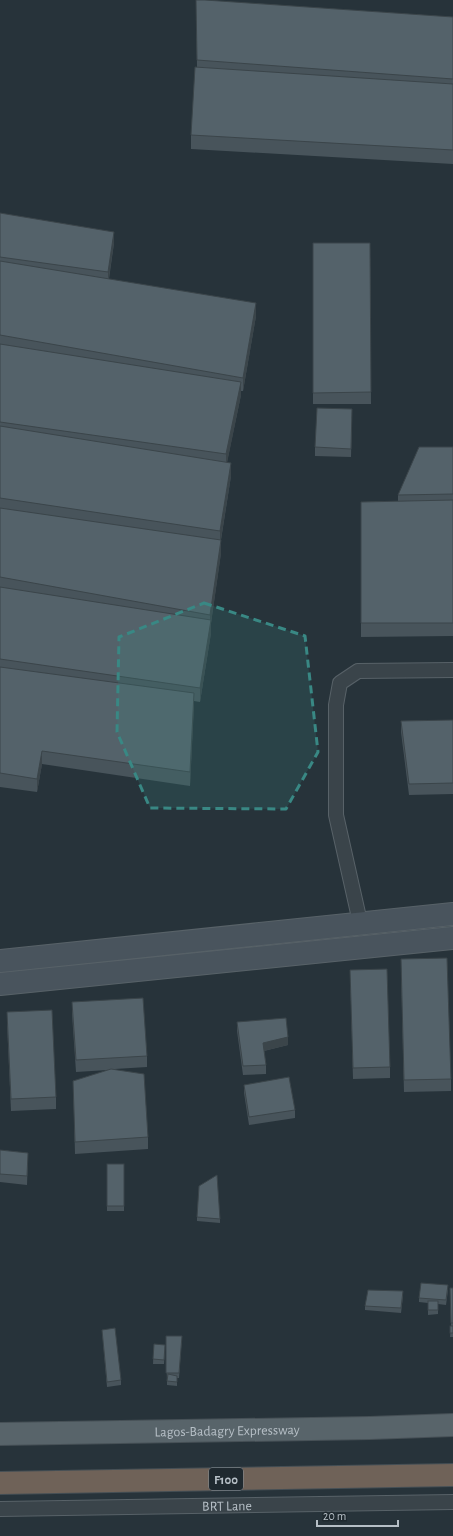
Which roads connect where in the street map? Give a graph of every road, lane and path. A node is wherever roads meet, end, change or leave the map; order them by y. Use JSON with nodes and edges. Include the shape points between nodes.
{"nodes":[{"id":1,"x":453,"y":670,"type":"edge"},
{"id":2,"x":453,"y":914,"type":"edge"},
{"id":3,"x":360,"y":922,"type":"junction"},
{"id":4,"x":453,"y":938,"type":"edge"},
{"id":5,"x":0,"y":961,"type":"edge"},
{"id":6,"x":0,"y":984,"type":"edge"},
{"id":7,"x":453,"y":1425,"type":"edge"},
{"id":8,"x":0,"y":1434,"type":"edge"},
{"id":9,"x":453,"y":1475,"type":"edge"},
{"id":10,"x":0,"y":1482,"type":"edge"},
{"id":11,"x":453,"y":1502,"type":"edge"},
{"id":12,"x":0,"y":1509,"type":"edge"}],
"edges":[{"from":1,"to":3,"type":"lane","via":[[358,671],[340,683],[336,705],[336,815]]},
{"from":2,"to":3,"type":"main road"},
{"from":3,"to":5,"type":"main road"},
{"from":4,"to":6,"type":"main road"},
{"from":7,"to":8,"type":"main road","name":"Lagos-Badagry Expressway"},
{"from":9,"to":10,"type":"highway","number":"F100"},
{"from":11,"to":12,"type":"lane","name":"BRT Lane"}]}
